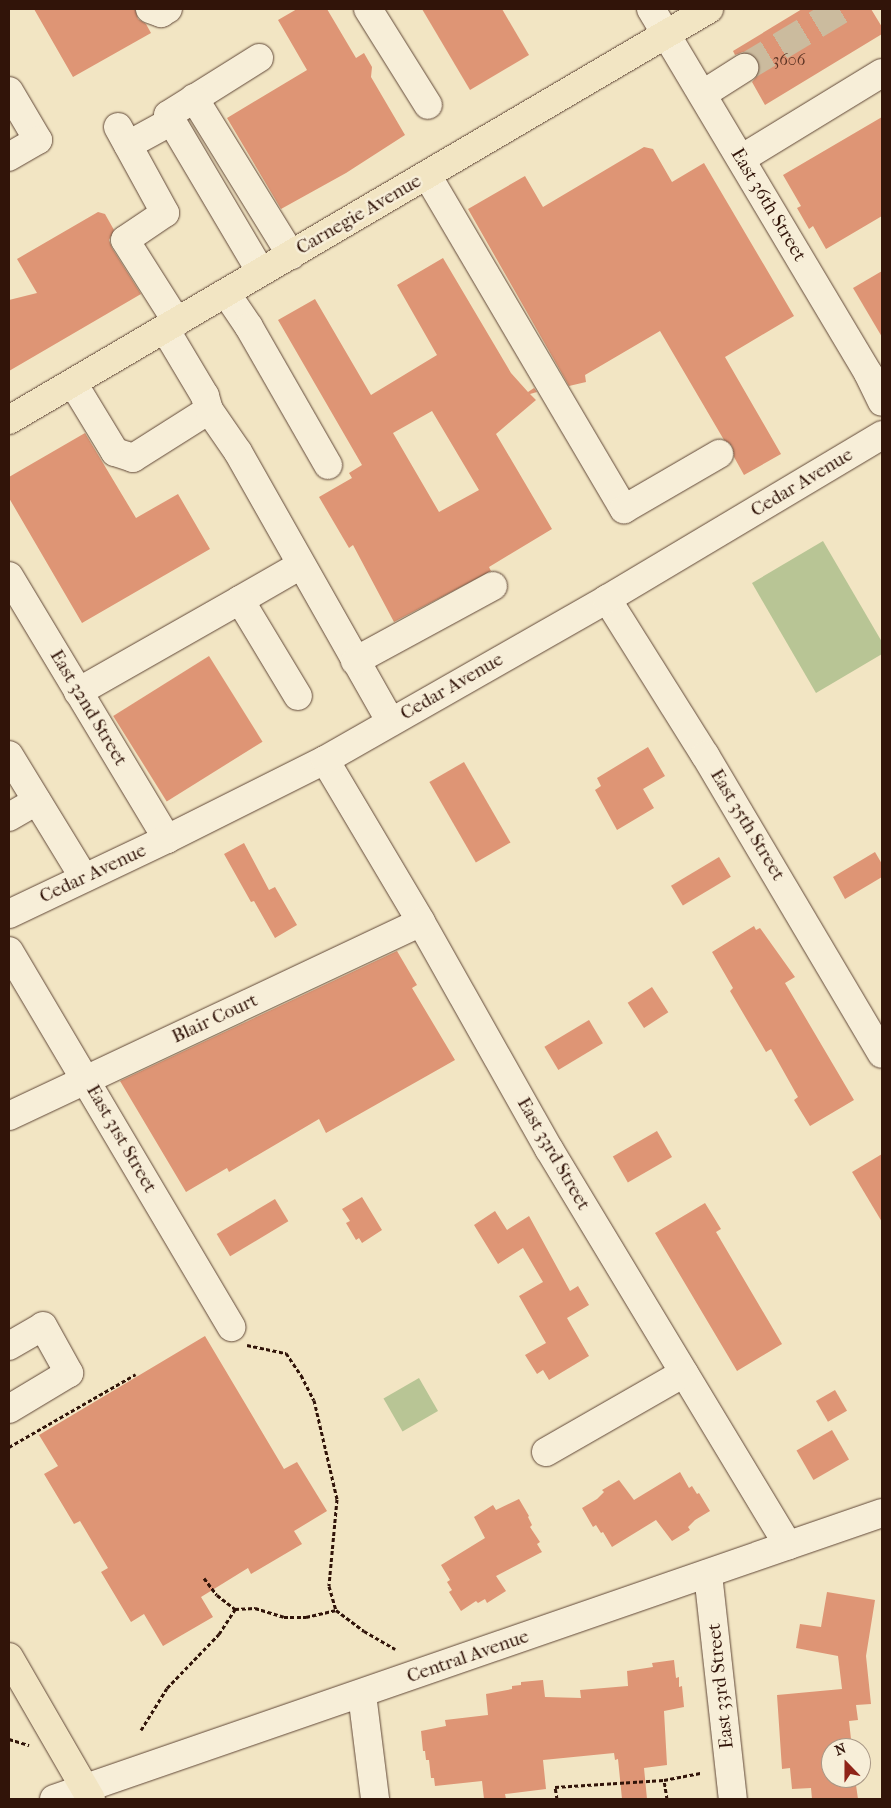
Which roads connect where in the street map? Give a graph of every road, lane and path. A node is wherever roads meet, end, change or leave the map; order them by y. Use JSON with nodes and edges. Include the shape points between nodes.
{"nodes":[{"id":1,"x":150,"y":9,"type":"edge"},
{"id":2,"x":168,"y":9,"type":"edge"},
{"id":3,"x":368,"y":9,"type":"edge"},
{"id":4,"x":652,"y":9,"type":"edge"},
{"id":5,"x":709,"y":9,"type":"edge"},
{"id":6,"x":666,"y":34,"type":"junction"},
{"id":7,"x":259,"y":58,"type":"dead end"},
{"id":8,"x":744,"y":68,"type":"tunnel mouth"},
{"id":9,"x":882,"y":73,"type":"edge"},
{"id":10,"x":9,"y":90,"type":"edge"},
{"id":11,"x":702,"y":94,"type":"junction"},
{"id":12,"x":882,"y":95,"type":"edge"},
{"id":13,"x":194,"y":98,"type":"junction"},
{"id":14,"x":428,"y":105,"type":"dead end"},
{"id":15,"x":172,"y":121,"type":"junction"},
{"id":16,"x":769,"y":142,"type":"junction"},
{"id":17,"x":9,"y":157,"type":"edge"},
{"id":18,"x":741,"y":159,"type":"junction"},
{"id":19,"x":427,"y":175,"type":"junction"},
{"id":20,"x":291,"y":255,"type":"junction"},
{"id":21,"x":261,"y":272,"type":"junction"},
{"id":22,"x":226,"y":293,"type":"junction"},
{"id":23,"x":171,"y":325,"type":"junction"},
{"id":24,"x":73,"y":383,"type":"junction"},
{"id":25,"x":882,"y":402,"type":"edge"},
{"id":26,"x":209,"y":410,"type":"junction"},
{"id":27,"x":9,"y":420,"type":"edge"},
{"id":28,"x":882,"y":435,"type":"edge"},
{"id":29,"x":719,"y":454,"type":"dead end"},
{"id":30,"x":328,"y":465,"type":"dead end"},
{"id":31,"x":301,"y":565,"type":"junction"},
{"id":32,"x":9,"y":576,"type":"edge"},
{"id":33,"x":493,"y":586,"type":"dead end"},
{"id":34,"x":607,"y":599,"type":"junction"},
{"id":35,"x":240,"y":600,"type":"junction"},
{"id":36,"x":355,"y":662,"type":"junction"},
{"id":37,"x":78,"y":692,"type":"junction"},
{"id":38,"x":298,"y":696,"type":"dead end"},
{"id":39,"x":391,"y":722,"type":"junction"},
{"id":40,"x":9,"y":755,"type":"edge"},
{"id":41,"x":325,"y":760,"type":"junction"},
{"id":42,"x":37,"y":801,"type":"junction"},
{"id":43,"x":9,"y":817,"type":"edge"},
{"id":44,"x":167,"y":839,"type":"junction"},
{"id":45,"x":84,"y":878,"type":"junction"},
{"id":46,"x":9,"y":914,"type":"edge"},
{"id":47,"x":422,"y":922,"type":"junction"},
{"id":48,"x":9,"y":951,"type":"edge"},
{"id":49,"x":882,"y":1054,"type":"edge"},
{"id":50,"x":87,"y":1080,"type":"junction"},
{"id":51,"x":9,"y":1116,"type":"edge"},
{"id":52,"x":231,"y":1327,"type":"joint"},
{"id":53,"x":9,"y":1346,"type":"edge"},
{"id":54,"x":684,"y":1373,"type":"junction"},
{"id":55,"x":136,"y":1374,"type":"dead end"},
{"id":56,"x":9,"y":1409,"type":"edge"},
{"id":57,"x":9,"y":1447,"type":"edge"},
{"id":58,"x":546,"y":1452,"type":"dead end"},
{"id":59,"x":882,"y":1513,"type":"edge"},
{"id":60,"x":788,"y":1545,"type":"junction"},
{"id":61,"x":708,"y":1574,"type":"junction"},
{"id":62,"x":204,"y":1578,"type":"dead end"},
{"id":63,"x":235,"y":1609,"type":"junction"},
{"id":64,"x":336,"y":1610,"type":"junction"},
{"id":65,"x":395,"y":1649,"type":"dead end"},
{"id":66,"x":9,"y":1657,"type":"edge"},
{"id":67,"x":362,"y":1694,"type":"junction"},
{"id":68,"x":141,"y":1730,"type":"dead end"},
{"id":69,"x":9,"y":1739,"type":"edge"},
{"id":70,"x":29,"y":1745,"type":"dead end"},
{"id":71,"x":700,"y":1773,"type":"dead end"},
{"id":72,"x":664,"y":1780,"type":"junction"},
{"id":73,"x":87,"y":1796,"type":"edge"},
{"id":74,"x":54,"y":1799,"type":"edge"},
{"id":75,"x":375,"y":1799,"type":"edge"},
{"id":76,"x":557,"y":1799,"type":"edge"},
{"id":77,"x":666,"y":1799,"type":"edge"},
{"id":78,"x":733,"y":1799,"type":"edge"}],
"edges":[{"from":1,"to":2,"type":"street","via":[[161,13]]},
{"from":3,"to":14,"type":"street"},
{"from":4,"to":6,"type":"street","name":"East 36th Street"},
{"from":5,"to":6,"type":"main road","name":"Carnegie Avenue"},
{"from":6,"to":11,"type":"street","name":"East 36th Street"},
{"from":6,"to":19,"type":"main road","name":"Carnegie Avenue"},
{"from":7,"to":13,"type":"street"},
{"from":8,"to":11,"type":"street"},
{"from":9,"to":16,"type":"street"},
{"from":10,"to":17,"type":"street","via":[[38,140]]},
{"from":11,"to":18,"type":"street","name":"East 36th Street"},
{"from":12,"to":16,"type":"street","via":[[789,150]]},
{"from":13,"to":15,"type":"street","via":[[168,115]]},
{"from":13,"to":20,"type":"street"},
{"from":15,"to":21,"type":"street"},
{"from":15,"to":23,"type":"street","via":[[123,136],[165,212],[125,240]]},
{"from":16,"to":18,"type":"street"},
{"from":18,"to":25,"type":"street","name":"East 36th Street"},
{"from":19,"to":20,"type":"main road","name":"Carnegie Avenue"},
{"from":19,"to":29,"type":"street","via":[[624,509]]},
{"from":20,"to":21,"type":"main road","name":"Carnegie Avenue"},
{"from":21,"to":22,"type":"main road","name":"Carnegie Avenue"},
{"from":22,"to":23,"type":"main road","name":"Carnegie Avenue"},
{"from":22,"to":30,"type":"street"},
{"from":23,"to":24,"type":"main road","name":"Carnegie Avenue"},
{"from":23,"to":26,"type":"street"},
{"from":24,"to":26,"type":"street","via":[[115,452],[133,458]]},
{"from":24,"to":27,"type":"main road","name":"Carnegie Avenue"},
{"from":26,"to":31,"type":"street","via":[[238,452]]},
{"from":28,"to":34,"type":"street","name":"Cedar Avenue"},
{"from":31,"to":35,"type":"street"},
{"from":31,"to":36,"type":"street"},
{"from":32,"to":37,"type":"street","name":"East 32nd Street"},
{"from":33,"to":36,"type":"street"},
{"from":34,"to":39,"type":"street","name":"Cedar Avenue"},
{"from":34,"to":49,"type":"street","name":"East 35th Street","via":[[705,755]]},
{"from":35,"to":37,"type":"street"},
{"from":35,"to":38,"type":"street"},
{"from":36,"to":39,"type":"street"},
{"from":37,"to":44,"type":"street","name":"East 32nd Street"},
{"from":39,"to":41,"type":"street","name":"Cedar Avenue"},
{"from":40,"to":42,"type":"street"},
{"from":41,"to":44,"type":"street","name":"Cedar Avenue"},
{"from":41,"to":47,"type":"street","name":"East 33rd Street"},
{"from":42,"to":43,"type":"street"},
{"from":42,"to":45,"type":"street"},
{"from":44,"to":45,"type":"street","name":"Cedar Avenue"},
{"from":45,"to":46,"type":"street","name":"Cedar Avenue"},
{"from":47,"to":50,"type":"street","name":"Blair Court"},
{"from":47,"to":54,"type":"street","name":"East 33rd Street","via":[[549,1149]]},
{"from":48,"to":50,"type":"street","name":"East 31st Street"},
{"from":50,"to":51,"type":"street","name":"Blair Court"},
{"from":50,"to":52,"type":"street","name":"East 31st Street"},
{"from":52,"to":64,"type":"path","via":[[239,1344],[286,1353],[314,1400],[337,1499],[329,1586]]},
{"from":53,"to":56,"type":"street","via":[[43,1326],[69,1373]]},
{"from":54,"to":58,"type":"street"},
{"from":54,"to":60,"type":"street","name":"East 33rd Street"},
{"from":55,"to":57,"type":"path"},
{"from":59,"to":60,"type":"street","name":"Central Avenue"},
{"from":60,"to":61,"type":"street","name":"Central Avenue"},
{"from":61,"to":67,"type":"street","name":"Central Avenue"},
{"from":61,"to":78,"type":"street","name":"East 33rd Street"},
{"from":62,"to":63,"type":"path","via":[[217,1595]]},
{"from":63,"to":64,"type":"path","via":[[255,1608],[284,1617]]},
{"from":63,"to":68,"type":"path","via":[[219,1634],[167,1688]]},
{"from":64,"to":65,"type":"path"},
{"from":66,"to":73,"type":"main road"},
{"from":67,"to":73,"type":"street","name":"Central Avenue"},
{"from":67,"to":75,"type":"street"},
{"from":69,"to":70,"type":"path"},
{"from":71,"to":72,"type":"path"},
{"from":72,"to":76,"type":"path","via":[[555,1787]]},
{"from":72,"to":77,"type":"path"},
{"from":73,"to":74,"type":"street","name":"Central Avenue"}]}
